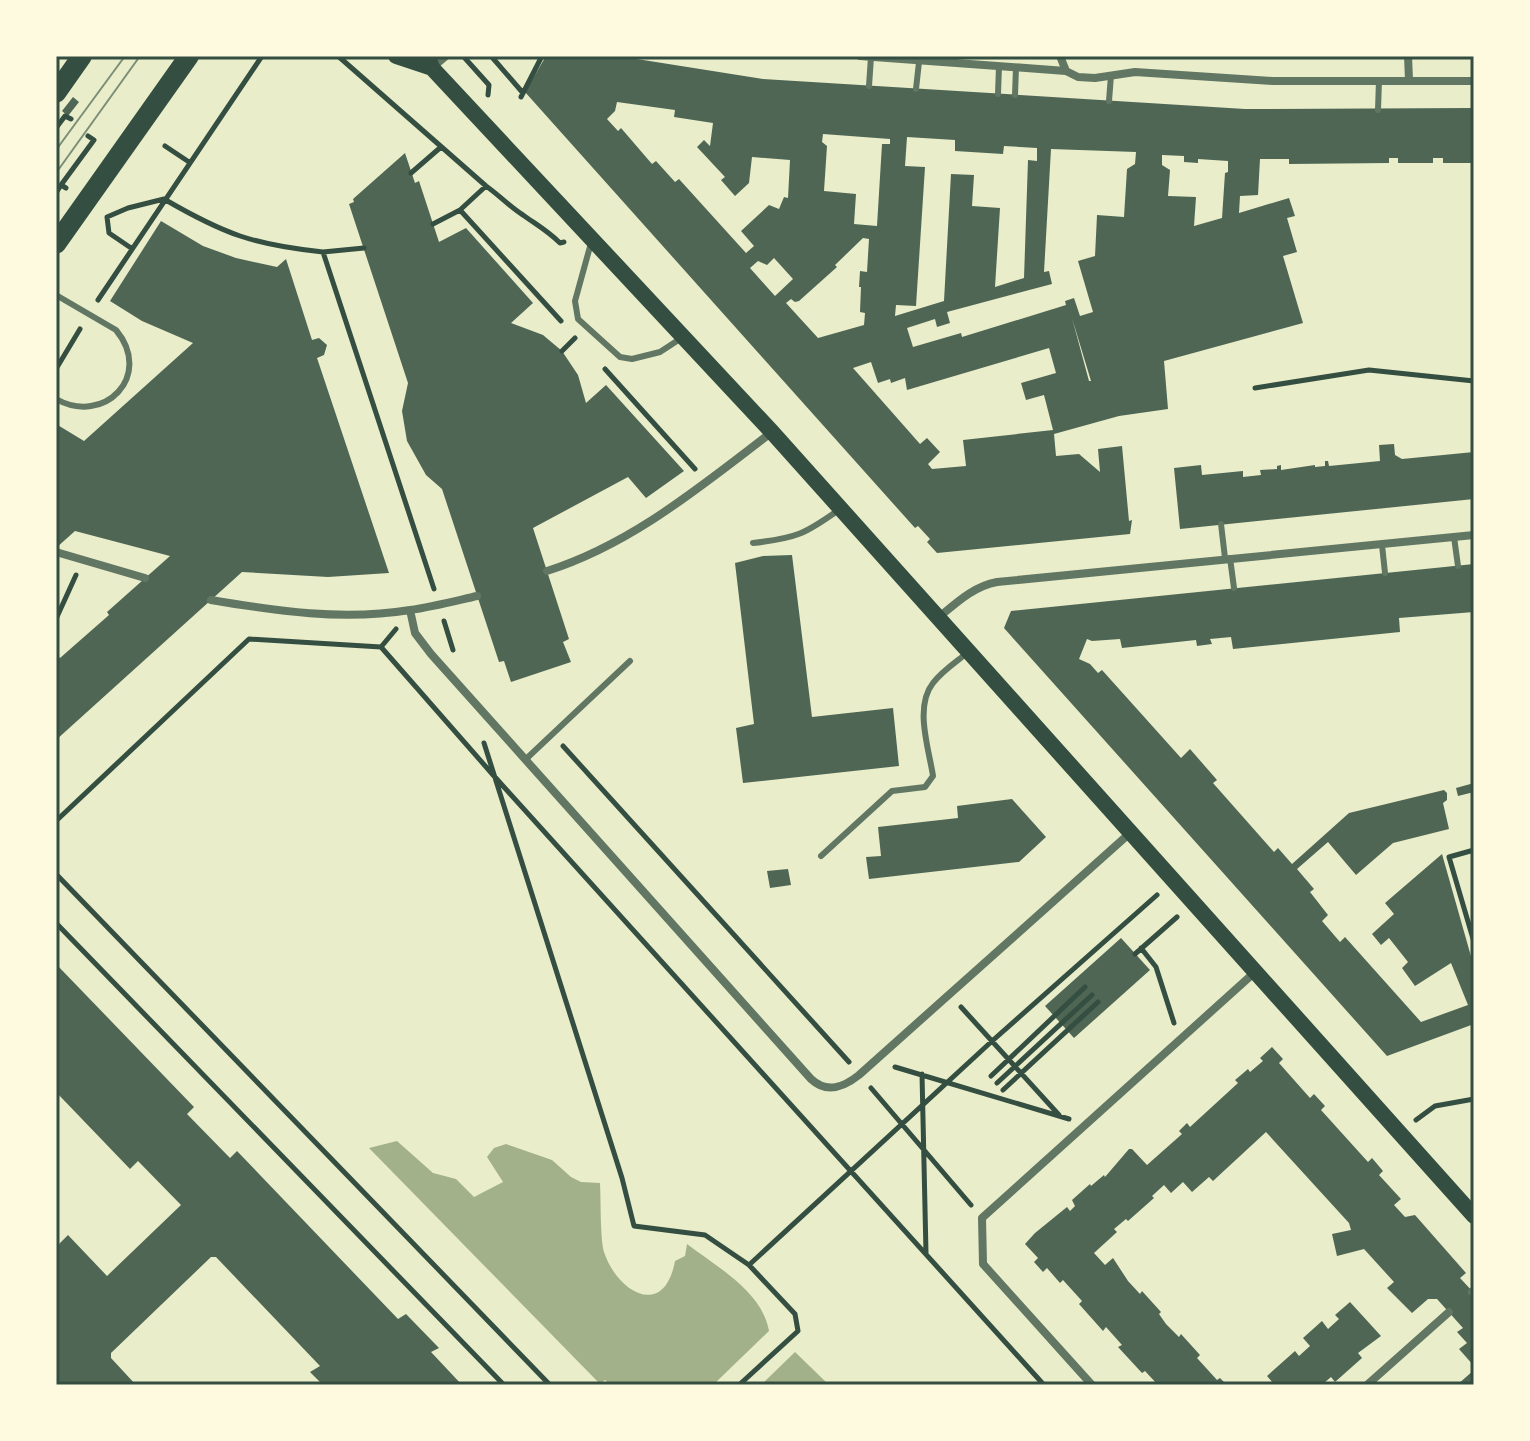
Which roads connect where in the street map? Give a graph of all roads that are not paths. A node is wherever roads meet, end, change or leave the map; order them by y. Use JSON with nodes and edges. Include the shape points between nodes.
{"nodes":[{"id":1,"x":82,"y":56,"type":"edge"},
{"id":2,"x":189,"y":56,"type":"edge"},
{"id":3,"x":396,"y":56,"type":"edge"},
{"id":4,"x":446,"y":56,"type":"edge"},
{"id":5,"x":860,"y":56,"type":"edge"},
{"id":6,"x":1060,"y":56,"type":"edge"},
{"id":7,"x":1408,"y":56,"type":"edge"},
{"id":8,"x":871,"y":57,"type":"edge"},
{"id":9,"x":430,"y":62,"type":"edge"},
{"id":10,"x":919,"y":62,"type":"junction"},
{"id":11,"x":999,"y":66,"type":"junction"},
{"id":12,"x":1016,"y":67,"type":"junction"},
{"id":13,"x":1066,"y":71,"type":"junction"},
{"id":14,"x":1111,"y":75,"type":"junction"},
{"id":15,"x":1379,"y":80,"type":"junction"},
{"id":16,"x":1409,"y":80,"type":"junction"},
{"id":17,"x":1474,"y":81,"type":"edge"},
{"id":18,"x":869,"y":86,"type":"dead end"},
{"id":19,"x":916,"y":89,"type":"dead end"},
{"id":20,"x":56,"y":93,"type":"edge"},
{"id":21,"x":998,"y":94,"type":"dead end"},
{"id":22,"x":1015,"y":95,"type":"dead end"},
{"id":23,"x":1109,"y":101,"type":"dead end"},
{"id":24,"x":1378,"y":110,"type":"dead end"},
{"id":25,"x":592,"y":239,"type":"junction"},
{"id":26,"x":56,"y":244,"type":"edge"},
{"id":27,"x":56,"y":295,"type":"edge"},
{"id":28,"x":683,"y":337,"type":"junction"},
{"id":29,"x":56,"y":399,"type":"edge"},
{"id":30,"x":772,"y":432,"type":"junction"},
{"id":31,"x":840,"y":509,"type":"junction"},
{"id":32,"x":1221,"y":524,"type":"dead end"},
{"id":33,"x":1474,"y":535,"type":"edge"},
{"id":34,"x":1454,"y":537,"type":"junction"},
{"id":35,"x":753,"y":543,"type":"dead end"},
{"id":36,"x":1382,"y":545,"type":"junction"},
{"id":37,"x":56,"y":552,"type":"edge"},
{"id":38,"x":1228,"y":558,"type":"junction"},
{"id":39,"x":1458,"y":566,"type":"dead end"},
{"id":40,"x":547,"y":571,"type":"dead end"},
{"id":41,"x":1385,"y":573,"type":"dead end"},
{"id":42,"x":145,"y":578,"type":"dead end"},
{"id":43,"x":1234,"y":588,"type":"dead end"},
{"id":44,"x":477,"y":596,"type":"dead end"},
{"id":45,"x":211,"y":600,"type":"dead end"},
{"id":46,"x":410,"y":610,"type":"junction"},
{"id":47,"x":938,"y":618,"type":"junction"},
{"id":48,"x":968,"y":652,"type":"junction"},
{"id":49,"x":630,"y":661,"type":"dead end"},
{"id":50,"x":526,"y":759,"type":"junction"},
{"id":51,"x":1130,"y":833,"type":"junction"},
{"id":52,"x":821,"y":856,"type":"dead end"},
{"id":53,"x":1255,"y":972,"type":"junction"},
{"id":54,"x":1474,"y":1216,"type":"edge"},
{"id":55,"x":1449,"y":1312,"type":"dead end"},
{"id":56,"x":1092,"y":1385,"type":"edge"},
{"id":57,"x":1367,"y":1385,"type":"edge"}],
"edges":[{"from":1,"to":20,"type":"main road"},
{"from":2,"to":26,"type":"main road"},
{"from":3,"to":9,"type":"main road"},
{"from":4,"to":9,"type":"street"},
{"from":5,"to":8,"type":"street"},
{"from":6,"to":13,"type":"street"},
{"from":7,"to":16,"type":"street"},
{"from":8,"to":10,"type":"street"},
{"from":8,"to":18,"type":"lane"},
{"from":9,"to":25,"type":"main road"},
{"from":10,"to":11,"type":"street"},
{"from":10,"to":19,"type":"lane"},
{"from":11,"to":12,"type":"street"},
{"from":11,"to":21,"type":"lane"},
{"from":12,"to":13,"type":"street"},
{"from":12,"to":22,"type":"lane"},
{"from":13,"to":14,"type":"street","via":[[1078,77]]},
{"from":14,"to":15,"type":"street"},
{"from":14,"to":23,"type":"lane"},
{"from":15,"to":16,"type":"street"},
{"from":15,"to":24,"type":"lane"},
{"from":16,"to":17,"type":"street"},
{"from":25,"to":28,"type":"main road"},
{"from":25,"to":28,"type":"lane","via":[[575,301],[578,319],[620,357],[660,352]]},
{"from":27,"to":29,"type":"lane","via":[[116,330],[130,361],[126,384],[118,394],[97,404],[70,406]]},
{"from":28,"to":30,"type":"main road"},
{"from":30,"to":31,"type":"main road"},
{"from":30,"to":40,"type":"street","via":[[656,518],[601,550]]},
{"from":31,"to":35,"type":"lane","via":[[807,532]]},
{"from":31,"to":47,"type":"main road"},
{"from":32,"to":38,"type":"lane"},
{"from":33,"to":34,"type":"street"},
{"from":34,"to":36,"type":"street"},
{"from":34,"to":39,"type":"lane"},
{"from":36,"to":38,"type":"street"},
{"from":36,"to":41,"type":"lane"},
{"from":37,"to":42,"type":"street"},
{"from":38,"to":43,"type":"lane"},
{"from":38,"to":47,"type":"street","via":[[985,584]]},
{"from":44,"to":46,"type":"street"},
{"from":45,"to":46,"type":"street","via":[[320,614]]},
{"from":46,"to":50,"type":"street","via":[[415,633],[431,654]]},
{"from":47,"to":48,"type":"main road"},
{"from":48,"to":51,"type":"main road"},
{"from":48,"to":52,"type":"lane","via":[[927,691],[923,711],[933,776],[925,787],[892,791]]},
{"from":49,"to":50,"type":"lane"},
{"from":50,"to":51,"type":"street","via":[[811,1079],[836,1088],[874,1062]]},
{"from":51,"to":53,"type":"main road"},
{"from":53,"to":54,"type":"main road"},
{"from":53,"to":56,"type":"street","via":[[982,1218],[983,1264]]},
{"from":55,"to":57,"type":"street"}]}
